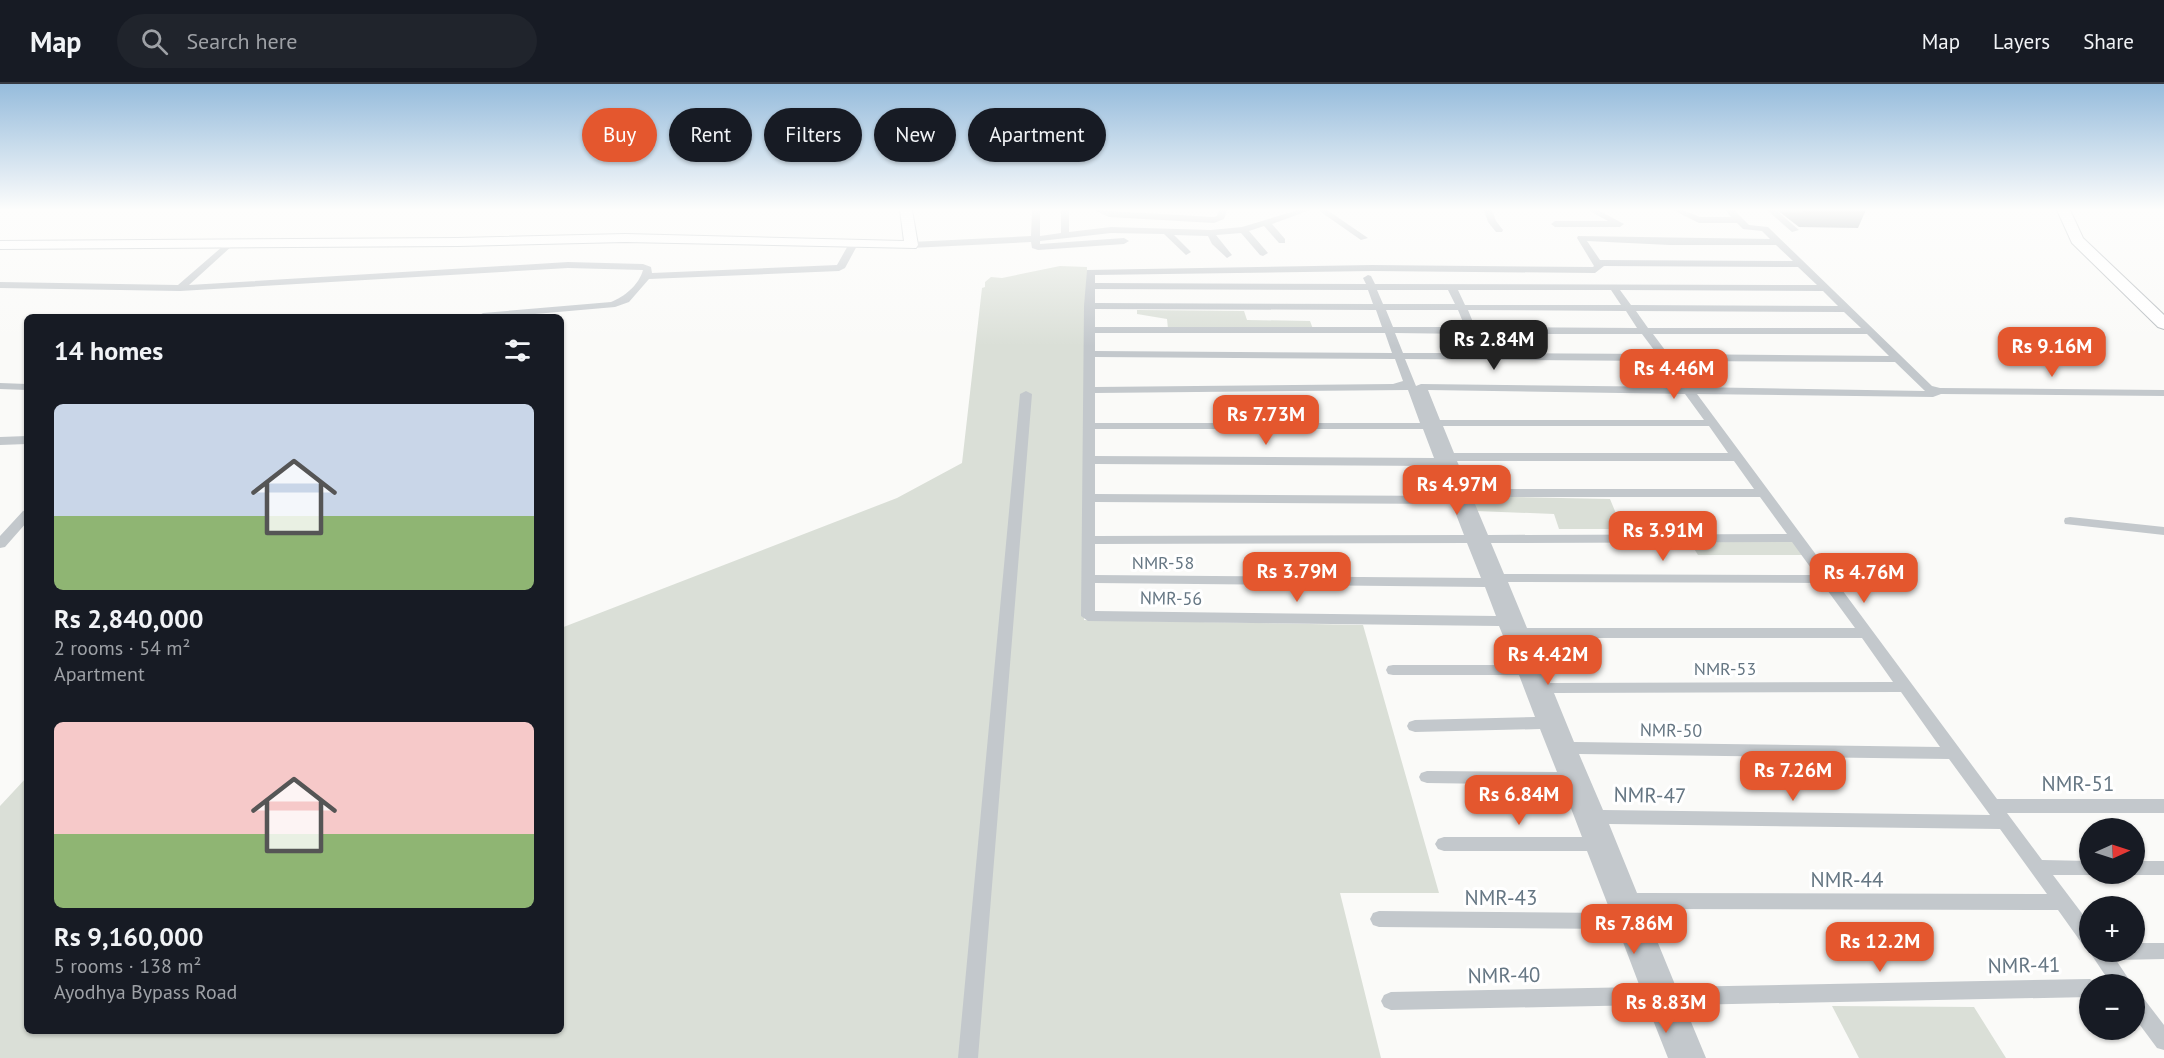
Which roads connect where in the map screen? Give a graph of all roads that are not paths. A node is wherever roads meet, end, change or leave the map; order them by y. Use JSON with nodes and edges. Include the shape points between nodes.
{"nodes":[{"id":1,"x":216,"y":255,"type":"edge"},
{"id":2,"x":847,"y":255,"type":"edge"},
{"id":3,"x":1592,"y":255,"type":"edge"},
{"id":4,"x":1792,"y":255,"type":"edge"},
{"id":5,"x":2093,"y":255,"type":"edge"},
{"id":6,"x":2107,"y":255,"type":"edge"},
{"id":7,"x":1597,"y":263,"type":"junction"},
{"id":8,"x":1801,"y":264,"type":"junction"},
{"id":9,"x":1368,"y":268,"type":"junction"},
{"id":10,"x":646,"y":276,"type":"junction"},
{"id":11,"x":0,"y":285,"type":"edge"},
{"id":12,"x":1090,"y":285,"type":"junction"},
{"id":13,"x":1376,"y":286,"type":"junction"},
{"id":14,"x":1452,"y":287,"type":"junction"},
{"id":15,"x":1613,"y":287,"type":"junction"},
{"id":16,"x":180,"y":288,"type":"junction"},
{"id":17,"x":1825,"y":288,"type":"junction"},
{"id":18,"x":1089,"y":306,"type":"junction"},
{"id":19,"x":1384,"y":307,"type":"junction"},
{"id":20,"x":1461,"y":307,"type":"junction"},
{"id":21,"x":1628,"y":308,"type":"junction"},
{"id":22,"x":1847,"y":309,"type":"junction"},
{"id":23,"x":2164,"y":311,"type":"edge"},
{"id":24,"x":506,"y":314,"type":"edge"},
{"id":25,"x":2164,"y":324,"type":"edge"},
{"id":26,"x":1089,"y":330,"type":"junction"},
{"id":27,"x":1393,"y":330,"type":"junction"},
{"id":28,"x":1472,"y":331,"type":"junction"},
{"id":29,"x":1645,"y":331,"type":"junction"},
{"id":30,"x":1871,"y":331,"type":"junction"},
{"id":31,"x":1090,"y":354,"type":"junction"},
{"id":32,"x":1404,"y":356,"type":"junction"},
{"id":33,"x":1483,"y":356,"type":"junction"},
{"id":34,"x":1665,"y":357,"type":"junction"},
{"id":35,"x":1899,"y":359,"type":"junction"},
{"id":36,"x":1416,"y":385,"type":"junction"},
{"id":37,"x":0,"y":387,"type":"edge"},
{"id":38,"x":24,"y":387,"type":"edge"},
{"id":39,"x":1090,"y":387,"type":"junction"},
{"id":40,"x":1928,"y":387,"type":"junction"},
{"id":41,"x":1686,"y":388,"type":"junction"},
{"id":42,"x":1940,"y":391,"type":"junction"},
{"id":43,"x":2164,"y":393,"type":"edge"},
{"id":44,"x":1026,"y":394,"type":"dead end"},
{"id":45,"x":1712,"y":423,"type":"junction"},
{"id":46,"x":1431,"y":424,"type":"junction"},
{"id":47,"x":1091,"y":426,"type":"junction"},
{"id":48,"x":24,"y":440,"type":"edge"},
{"id":49,"x":0,"y":441,"type":"edge"},
{"id":50,"x":1738,"y":457,"type":"junction"},
{"id":51,"x":1445,"y":459,"type":"junction"},
{"id":52,"x":1090,"y":460,"type":"junction"},
{"id":53,"x":1763,"y":493,"type":"junction"},
{"id":54,"x":1460,"y":497,"type":"junction"},
{"id":55,"x":1089,"y":498,"type":"junction"},
{"id":56,"x":24,"y":517,"type":"edge"},
{"id":57,"x":2070,"y":521,"type":"dead end"},
{"id":58,"x":2164,"y":531,"type":"edge"},
{"id":59,"x":1797,"y":538,"type":"junction"},
{"id":60,"x":1478,"y":539,"type":"junction"},
{"id":61,"x":1088,"y":540,"type":"junction"},
{"id":62,"x":0,"y":544,"type":"edge"},
{"id":63,"x":1088,"y":579,"type":"junction"},
{"id":64,"x":1826,"y":579,"type":"junction"},
{"id":65,"x":1494,"y":580,"type":"junction"},
{"id":66,"x":1515,"y":625,"type":"junction"},
{"id":67,"x":1866,"y":633,"type":"junction"},
{"id":68,"x":1393,"y":670,"type":"dead end"},
{"id":69,"x":1524,"y":670,"type":"junction"},
{"id":70,"x":1906,"y":687,"type":"junction"},
{"id":71,"x":1545,"y":688,"type":"junction"},
{"id":72,"x":1545,"y":723,"type":"junction"},
{"id":73,"x":1415,"y":726,"type":"dead end"},
{"id":74,"x":1562,"y":748,"type":"junction"},
{"id":75,"x":1953,"y":753,"type":"junction"},
{"id":76,"x":1427,"y":777,"type":"dead end"},
{"id":77,"x":1568,"y":779,"type":"junction"},
{"id":78,"x":1992,"y":806,"type":"junction"},
{"id":79,"x":2164,"y":806,"type":"edge"},
{"id":80,"x":1590,"y":817,"type":"junction"},
{"id":81,"x":2004,"y":822,"type":"junction"},
{"id":82,"x":1444,"y":844,"type":"dead end"},
{"id":83,"x":1593,"y":844,"type":"junction"},
{"id":84,"x":2037,"y":867,"type":"junction"},
{"id":85,"x":2079,"y":868,"type":"edge"},
{"id":86,"x":2145,"y":868,"type":"edge"},
{"id":87,"x":2164,"y":868,"type":"edge"},
{"id":88,"x":1632,"y":901,"type":"junction"},
{"id":89,"x":2062,"y":902,"type":"junction"},
{"id":90,"x":1379,"y":919,"type":"dead end"},
{"id":91,"x":1623,"y":921,"type":"junction"},
{"id":92,"x":2079,"y":926,"type":"edge"},
{"id":93,"x":2145,"y":950,"type":"edge"},
{"id":94,"x":2164,"y":951,"type":"edge"},
{"id":95,"x":2079,"y":988,"type":"edge"},
{"id":96,"x":1662,"y":996,"type":"junction"},
{"id":97,"x":1392,"y":1001,"type":"dead end"},
{"id":98,"x":2145,"y":1014,"type":"edge"},
{"id":99,"x":2161,"y":1033,"type":"edge"},
{"id":100,"x":968,"y":1058,"type":"edge"},
{"id":101,"x":1678,"y":1058,"type":"edge"},
{"id":102,"x":1696,"y":1058,"type":"edge"}],
"edges":[{"from":1,"to":16,"type":"street"},
{"from":2,"to":10,"type":"street","via":[[839,268]]},
{"from":3,"to":7,"type":"street"},
{"from":4,"to":8,"type":"street"},
{"from":5,"to":25,"type":"main road"},
{"from":6,"to":23,"type":"main road"},
{"from":7,"to":8,"type":"street"},
{"from":7,"to":9,"type":"street","via":[[1599,268],[1595,270]]},
{"from":8,"to":17,"type":"street"},
{"from":9,"to":12,"type":"street","via":[[1095,270],[1088,274]]},
{"from":9,"to":13,"type":"street"},
{"from":10,"to":16,"type":"street","via":[[648,269],[643,267],[568,265]]},
{"from":10,"to":24,"type":"street","via":[[626,300],[612,305]]},
{"from":11,"to":16,"type":"street"},
{"from":12,"to":13,"type":"street"},
{"from":12,"to":18,"type":"street"},
{"from":13,"to":14,"type":"street"},
{"from":13,"to":19,"type":"street"},
{"from":14,"to":15,"type":"street"},
{"from":14,"to":20,"type":"street"},
{"from":15,"to":17,"type":"street"},
{"from":15,"to":21,"type":"street"},
{"from":17,"to":22,"type":"street"},
{"from":18,"to":19,"type":"street"},
{"from":18,"to":26,"type":"street"},
{"from":19,"to":20,"type":"street"},
{"from":19,"to":27,"type":"street"},
{"from":20,"to":21,"type":"street"},
{"from":20,"to":28,"type":"street"},
{"from":21,"to":22,"type":"street"},
{"from":21,"to":29,"type":"street"},
{"from":22,"to":30,"type":"street"},
{"from":26,"to":27,"type":"street"},
{"from":26,"to":31,"type":"street"},
{"from":27,"to":28,"type":"street"},
{"from":27,"to":32,"type":"street"},
{"from":28,"to":29,"type":"street"},
{"from":28,"to":33,"type":"street"},
{"from":29,"to":30,"type":"street"},
{"from":29,"to":34,"type":"street"},
{"from":30,"to":35,"type":"street"},
{"from":31,"to":32,"type":"street"},
{"from":31,"to":39,"type":"street"},
{"from":32,"to":33,"type":"street"},
{"from":32,"to":36,"type":"street"},
{"from":33,"to":34,"type":"street"},
{"from":34,"to":35,"type":"street"},
{"from":34,"to":41,"type":"street"},
{"from":35,"to":40,"type":"street"},
{"from":36,"to":39,"type":"street"},
{"from":36,"to":41,"type":"street"},
{"from":36,"to":46,"type":"street"},
{"from":37,"to":38,"type":"street"},
{"from":39,"to":47,"type":"street"},
{"from":40,"to":41,"type":"street"},
{"from":40,"to":42,"type":"street"},
{"from":41,"to":42,"type":"street","via":[[1933,394]]},
{"from":41,"to":45,"type":"street"},
{"from":42,"to":43,"type":"street"},
{"from":44,"to":100,"type":"street"},
{"from":45,"to":46,"type":"street"},
{"from":45,"to":50,"type":"street"},
{"from":46,"to":47,"type":"street"},
{"from":46,"to":51,"type":"street"},
{"from":47,"to":52,"type":"street"},
{"from":48,"to":49,"type":"street"},
{"from":50,"to":51,"type":"street"},
{"from":50,"to":53,"type":"street"},
{"from":51,"to":52,"type":"street"},
{"from":51,"to":54,"type":"street"},
{"from":52,"to":55,"type":"street"},
{"from":53,"to":54,"type":"street"},
{"from":53,"to":59,"type":"street"},
{"from":54,"to":55,"type":"street"},
{"from":54,"to":60,"type":"street"},
{"from":55,"to":61,"type":"street"},
{"from":56,"to":62,"type":"street"},
{"from":57,"to":58,"type":"street"},
{"from":59,"to":60,"type":"street"},
{"from":59,"to":64,"type":"street"},
{"from":60,"to":61,"type":"street"},
{"from":60,"to":65,"type":"street"},
{"from":61,"to":63,"type":"street"},
{"from":63,"to":65,"type":"street","name":"NMR-58"},
{"from":63,"to":66,"type":"street","name":"NMR-56","via":[[1088,616]]},
{"from":64,"to":65,"type":"street","name":"NMR-58"},
{"from":64,"to":67,"type":"street"},
{"from":65,"to":66,"type":"street"},
{"from":66,"to":67,"type":"street","name":"NMR-56"},
{"from":66,"to":69,"type":"street"},
{"from":66,"to":71,"type":"street"},
{"from":67,"to":70,"type":"street"},
{"from":68,"to":69,"type":"street"},
{"from":69,"to":72,"type":"street"},
{"from":70,"to":71,"type":"street","name":"NMR-53"},
{"from":70,"to":75,"type":"street"},
{"from":71,"to":74,"type":"street"},
{"from":72,"to":73,"type":"street"},
{"from":72,"to":74,"type":"street"},
{"from":74,"to":75,"type":"street","name":"NMR-50"},
{"from":74,"to":77,"type":"street"},
{"from":74,"to":80,"type":"street"},
{"from":75,"to":78,"type":"street"},
{"from":76,"to":77,"type":"street"},
{"from":77,"to":80,"type":"street"},
{"from":78,"to":79,"type":"street","name":"NMR-51"},
{"from":78,"to":81,"type":"street"},
{"from":80,"to":81,"type":"street","name":"NMR-47"},
{"from":80,"to":83,"type":"street"},
{"from":80,"to":88,"type":"street"},
{"from":81,"to":84,"type":"street"},
{"from":82,"to":83,"type":"street"},
{"from":83,"to":91,"type":"street"},
{"from":84,"to":85,"type":"street"},
{"from":84,"to":89,"type":"street"},
{"from":86,"to":87,"type":"street"},
{"from":88,"to":89,"type":"street","name":"NMR-44"},
{"from":88,"to":96,"type":"street"},
{"from":89,"to":92,"type":"street"},
{"from":90,"to":91,"type":"street","name":"NMR-43"},
{"from":91,"to":96,"type":"street"},
{"from":93,"to":94,"type":"street"},
{"from":95,"to":96,"type":"street","name":"NMR-41"},
{"from":96,"to":97,"type":"street","name":"NMR-40"},
{"from":96,"to":101,"type":"street"},
{"from":96,"to":102,"type":"street"},
{"from":98,"to":99,"type":"street"}]}
